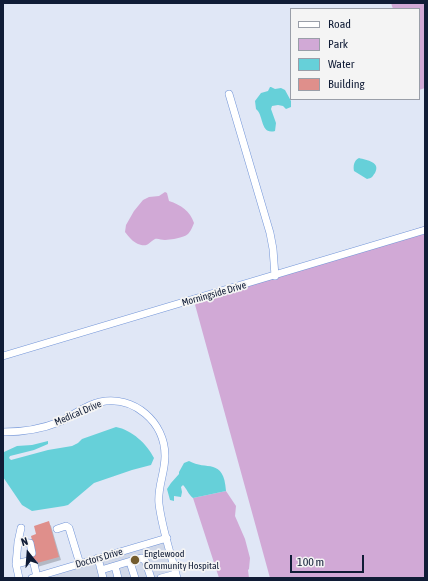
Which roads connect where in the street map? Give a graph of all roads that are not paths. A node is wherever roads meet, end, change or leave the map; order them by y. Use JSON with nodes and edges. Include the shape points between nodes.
{"nodes":[{"id":1,"x":229,"y":94,"type":"dead end"},
{"id":2,"x":425,"y":230,"type":"edge"},
{"id":3,"x":275,"y":276,"type":"junction"},
{"id":4,"x":3,"y":356,"type":"edge"},
{"id":5,"x":3,"y":432,"type":"edge"},
{"id":6,"x":21,"y":528,"type":"dead end"},
{"id":7,"x":57,"y":529,"type":"dead end"},
{"id":8,"x":167,"y":538,"type":"junction"},
{"id":9,"x":18,"y":542,"type":"junction"},
{"id":10,"x":32,"y":553,"type":"dead end"},
{"id":11,"x":98,"y":558,"type":"junction"},
{"id":12,"x":130,"y":562,"type":"junction"},
{"id":13,"x":16,"y":564,"type":"junction"},
{"id":14,"x":80,"y":564,"type":"junction"},
{"id":15,"x":115,"y":566,"type":"junction"},
{"id":16,"x":101,"y":570,"type":"junction"},
{"id":17,"x":50,"y":575,"type":"edge"},
{"id":18,"x":176,"y":576,"type":"edge"},
{"id":19,"x":34,"y":577,"type":"edge"},
{"id":20,"x":19,"y":578,"type":"edge"},
{"id":21,"x":104,"y":578,"type":"edge"},
{"id":22,"x":118,"y":578,"type":"edge"},
{"id":23,"x":135,"y":578,"type":"edge"},
{"id":24,"x":151,"y":578,"type":"edge"},
{"id":25,"x":162,"y":578,"type":"edge"}],
"edges":[{"from":1,"to":3,"type":"street","via":[[270,233]]},
{"from":2,"to":3,"type":"street","name":"Morningside Drive"},
{"from":3,"to":4,"type":"street","name":"Morningside Drive"},
{"from":5,"to":8,"type":"street","name":"Medical Drive","via":[[49,426],[87,407],[106,402],[128,404],[142,411],[156,426],[164,443],[165,458],[159,504]]},
{"from":6,"to":9,"type":"street"},
{"from":7,"to":14,"type":"street","via":[[66,526],[69,528]]},
{"from":8,"to":11,"type":"street","name":"Doctors Drive"},
{"from":8,"to":18,"type":"street","name":"Medical Drive"},
{"from":9,"to":10,"type":"street","via":[[30,543]]},
{"from":9,"to":13,"type":"street"},
{"from":11,"to":14,"type":"street","name":"Doctors Drive"},
{"from":11,"to":16,"type":"street"},
{"from":12,"to":15,"type":"street"},
{"from":12,"to":23,"type":"street"},
{"from":12,"to":24,"type":"street","via":[[141,558],[145,560]]},
{"from":13,"to":19,"type":"street","via":[[31,562]]},
{"from":13,"to":20,"type":"street"},
{"from":14,"to":17,"type":"street","name":"Doctors Drive"},
{"from":15,"to":16,"type":"street"},
{"from":15,"to":22,"type":"street"},
{"from":16,"to":21,"type":"street"},
{"from":17,"to":19,"type":"street","name":"Doctors Drive"},
{"from":18,"to":25,"type":"street"}]}
